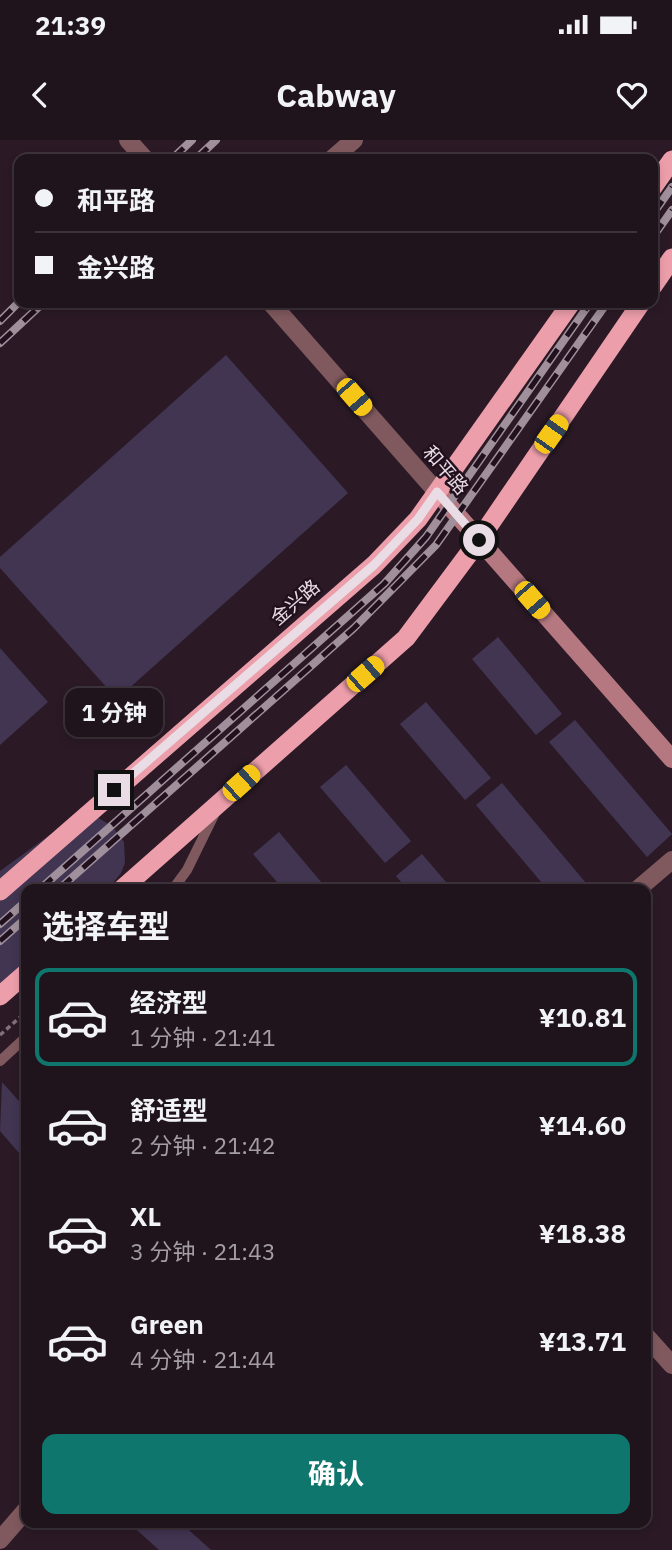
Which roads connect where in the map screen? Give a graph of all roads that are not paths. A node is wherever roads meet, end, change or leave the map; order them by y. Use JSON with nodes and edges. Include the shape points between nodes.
{"nodes":[{"id":1,"x":128,"y":140,"type":"edge"},
{"id":2,"x":354,"y":140,"type":"edge"},
{"id":3,"x":140,"y":154,"type":"edge"},
{"id":4,"x":338,"y":154,"type":"edge"},
{"id":5,"x":672,"y":160,"type":"edge"},
{"id":6,"x":658,"y":180,"type":"edge"},
{"id":7,"x":672,"y":258,"type":"edge"},
{"id":8,"x":658,"y":279,"type":"edge"},
{"id":9,"x":275,"y":308,"type":"edge"},
{"id":10,"x":567,"y":308,"type":"edge"},
{"id":11,"x":638,"y":308,"type":"edge"},
{"id":12,"x":437,"y":492,"type":"junction"},
{"id":13,"x":479,"y":540,"type":"junction"},
{"id":14,"x":672,"y":759,"type":"edge"},
{"id":15,"x":221,"y":802,"type":"junction"},
{"id":16,"x":672,"y":860,"type":"edge"},
{"id":17,"x":128,"y":884,"type":"edge"},
{"id":18,"x":177,"y":884,"type":"edge"},
{"id":19,"x":644,"y":884,"type":"edge"},
{"id":20,"x":0,"y":891,"type":"edge"},
{"id":21,"x":21,"y":977,"type":"edge"},
{"id":22,"x":0,"y":996,"type":"edge"},
{"id":23,"x":21,"y":1042,"type":"edge"},
{"id":24,"x":0,"y":1061,"type":"edge"},
{"id":25,"x":651,"y":1342,"type":"edge"},
{"id":26,"x":672,"y":1365,"type":"edge"},
{"id":27,"x":21,"y":1516,"type":"edge"},
{"id":28,"x":0,"y":1540,"type":"edge"}],
"edges":[{"from":1,"to":3,"type":"street"},
{"from":2,"to":4,"type":"street"},
{"from":5,"to":6,"type":"highway"},
{"from":7,"to":8,"type":"highway"},
{"from":9,"to":12,"type":"street","name":"和平路"},
{"from":10,"to":12,"type":"highway","name":"金兴路"},
{"from":11,"to":13,"type":"highway"},
{"from":12,"to":13,"type":"main road","name":"和平路"},
{"from":12,"to":20,"type":"highway","name":"金兴路","via":[[374,565]]},
{"from":13,"to":14,"type":"main road","name":"和平路"},
{"from":13,"to":15,"type":"highway","via":[[406,638]]},
{"from":15,"to":17,"type":"highway"},
{"from":15,"to":18,"type":"lane"},
{"from":16,"to":19,"type":"street"},
{"from":21,"to":22,"type":"highway"},
{"from":23,"to":24,"type":"lane"},
{"from":25,"to":26,"type":"street"},
{"from":27,"to":28,"type":"street"}]}
